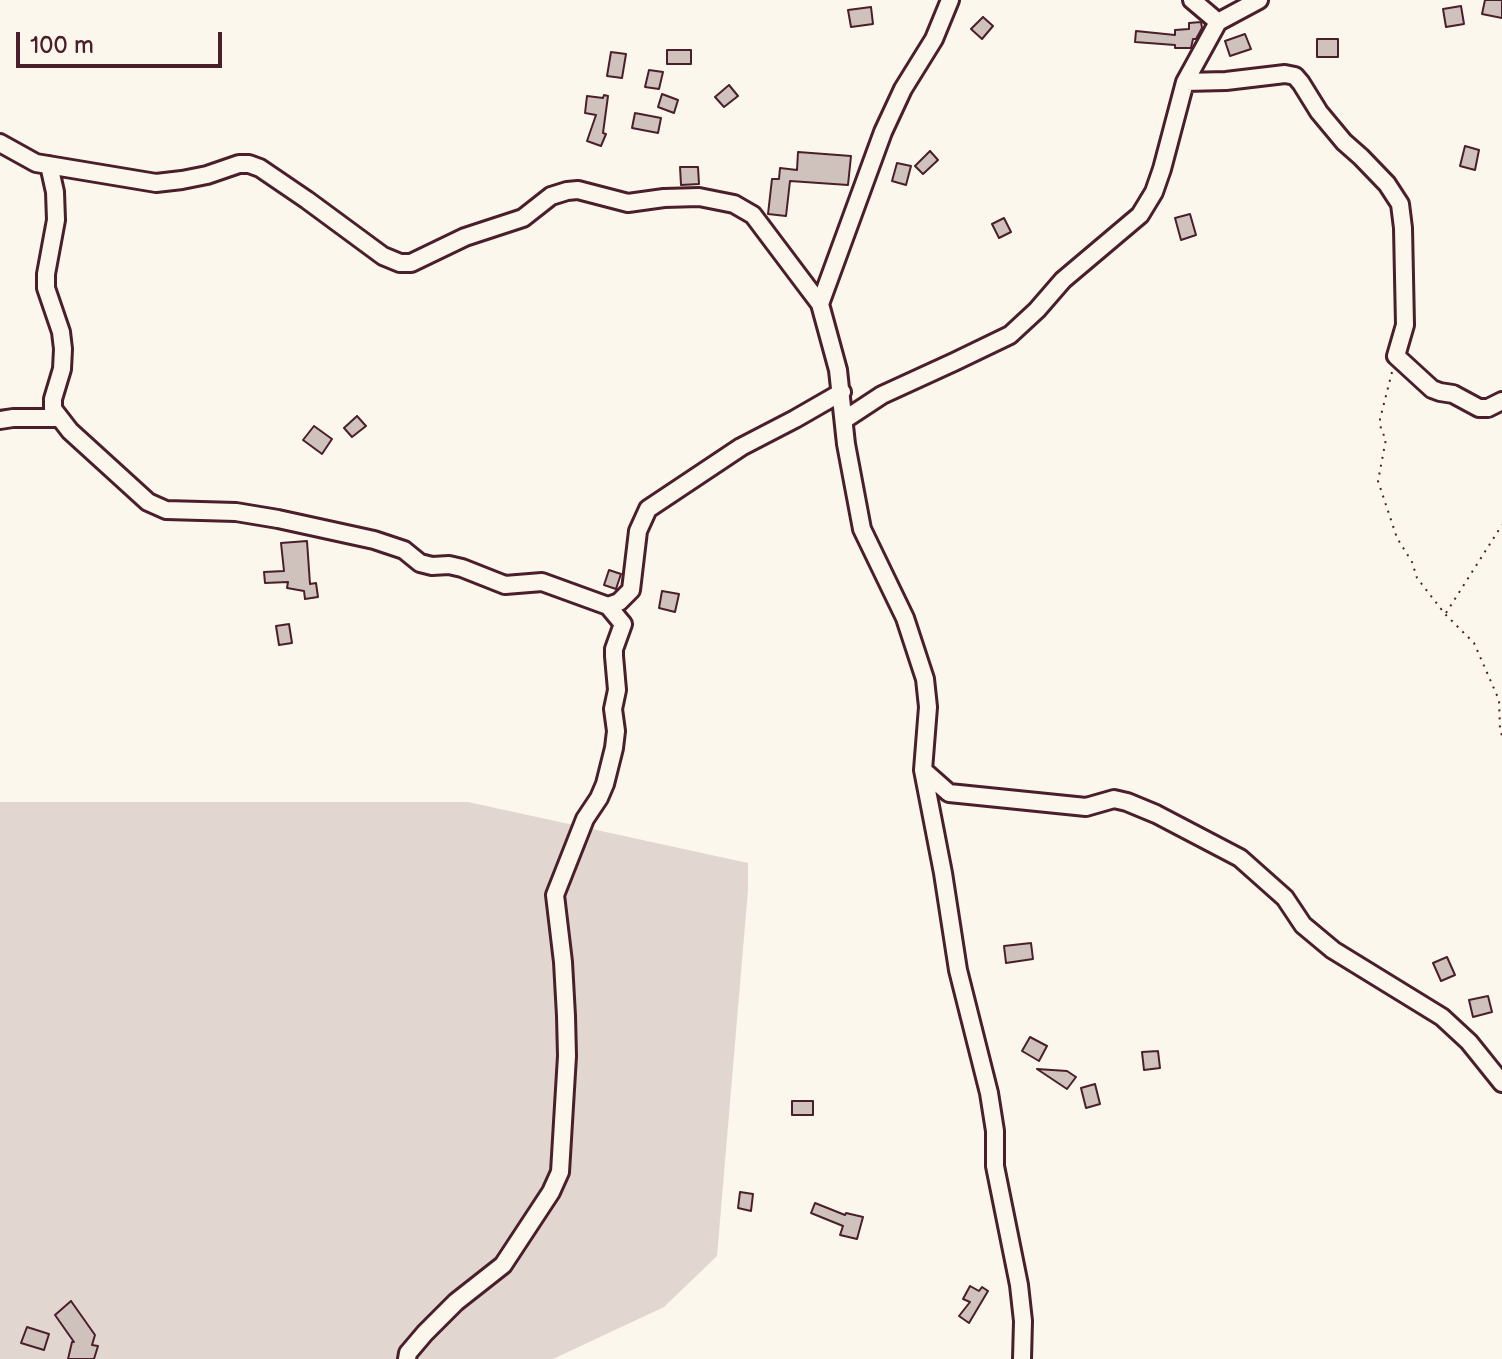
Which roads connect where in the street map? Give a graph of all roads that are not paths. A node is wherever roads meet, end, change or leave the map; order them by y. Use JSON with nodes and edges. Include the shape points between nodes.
{"nodes":[{"id":1,"x":950,"y":0,"type":"edge"},
{"id":2,"x":1192,"y":0,"type":"edge"},
{"id":3,"x":1259,"y":0,"type":"edge"},
{"id":4,"x":1218,"y":22,"type":"junction"},
{"id":5,"x":1185,"y":82,"type":"junction"},
{"id":6,"x":0,"y":143,"type":"edge"},
{"id":7,"x":49,"y":165,"type":"junction"},
{"id":8,"x":820,"y":304,"type":"junction"},
{"id":9,"x":842,"y":392,"type":"junction"},
{"id":10,"x":1502,"y":401,"type":"edge"},
{"id":11,"x":59,"y":418,"type":"junction"},
{"id":12,"x":0,"y":420,"type":"edge"},
{"id":13,"x":844,"y":420,"type":"junction"},
{"id":14,"x":631,"y":590,"type":"junction"},
{"id":15,"x":608,"y":606,"type":"junction"},
{"id":16,"x":623,"y":628,"type":"junction"},
{"id":17,"x":923,"y":770,"type":"junction"},
{"id":18,"x":1502,"y":1083,"type":"edge"},
{"id":19,"x":407,"y":1359,"type":"edge"},
{"id":20,"x":1022,"y":1359,"type":"edge"}],
"edges":[{"from":1,"to":8,"type":"street","via":[[883,132]]},
{"from":2,"to":4,"type":"street"},
{"from":3,"to":4,"type":"street"},
{"from":4,"to":5,"type":"street"},
{"from":5,"to":10,"type":"street","via":[[1295,76],[1319,112],[1400,204],[1405,325],[1396,356],[1432,389],[1479,408]]},
{"from":5,"to":13,"type":"street","via":[[1162,169],[1140,215],[1063,280],[1010,335],[882,395]]},
{"from":6,"to":7,"type":"street"},
{"from":7,"to":8,"type":"street","via":[[156,183],[249,164],[400,263],[523,218],[551,196],[567,191],[628,203],[699,197],[734,204],[753,215]]},
{"from":7,"to":11,"type":"street","via":[[56,220],[46,288],[63,349],[53,399]]},
{"from":8,"to":9,"type":"street"},
{"from":9,"to":13,"type":"street"},
{"from":9,"to":14,"type":"street","via":[[741,447],[648,509],[638,531]]},
{"from":11,"to":12,"type":"street"},
{"from":11,"to":15,"type":"street","via":[[148,502],[166,510],[278,519],[382,543],[404,550],[420,563],[462,568],[505,585],[542,582]]},
{"from":13,"to":17,"type":"street","via":[[862,529],[905,618],[925,679]]},
{"from":14,"to":15,"type":"street"},
{"from":14,"to":16,"type":"street","via":[[630,617]]},
{"from":15,"to":16,"type":"street"},
{"from":16,"to":19,"type":"street","via":[[614,649],[616,731],[611,760],[555,895],[567,1056],[560,1172],[503,1265],[456,1302]]},
{"from":17,"to":18,"type":"street","via":[[949,793],[1086,807],[1114,799],[1127,802],[1240,858],[1333,950],[1442,1017]]},
{"from":17,"to":20,"type":"street","via":[[958,970],[989,1093],[995,1166],[1019,1285]]}]}
